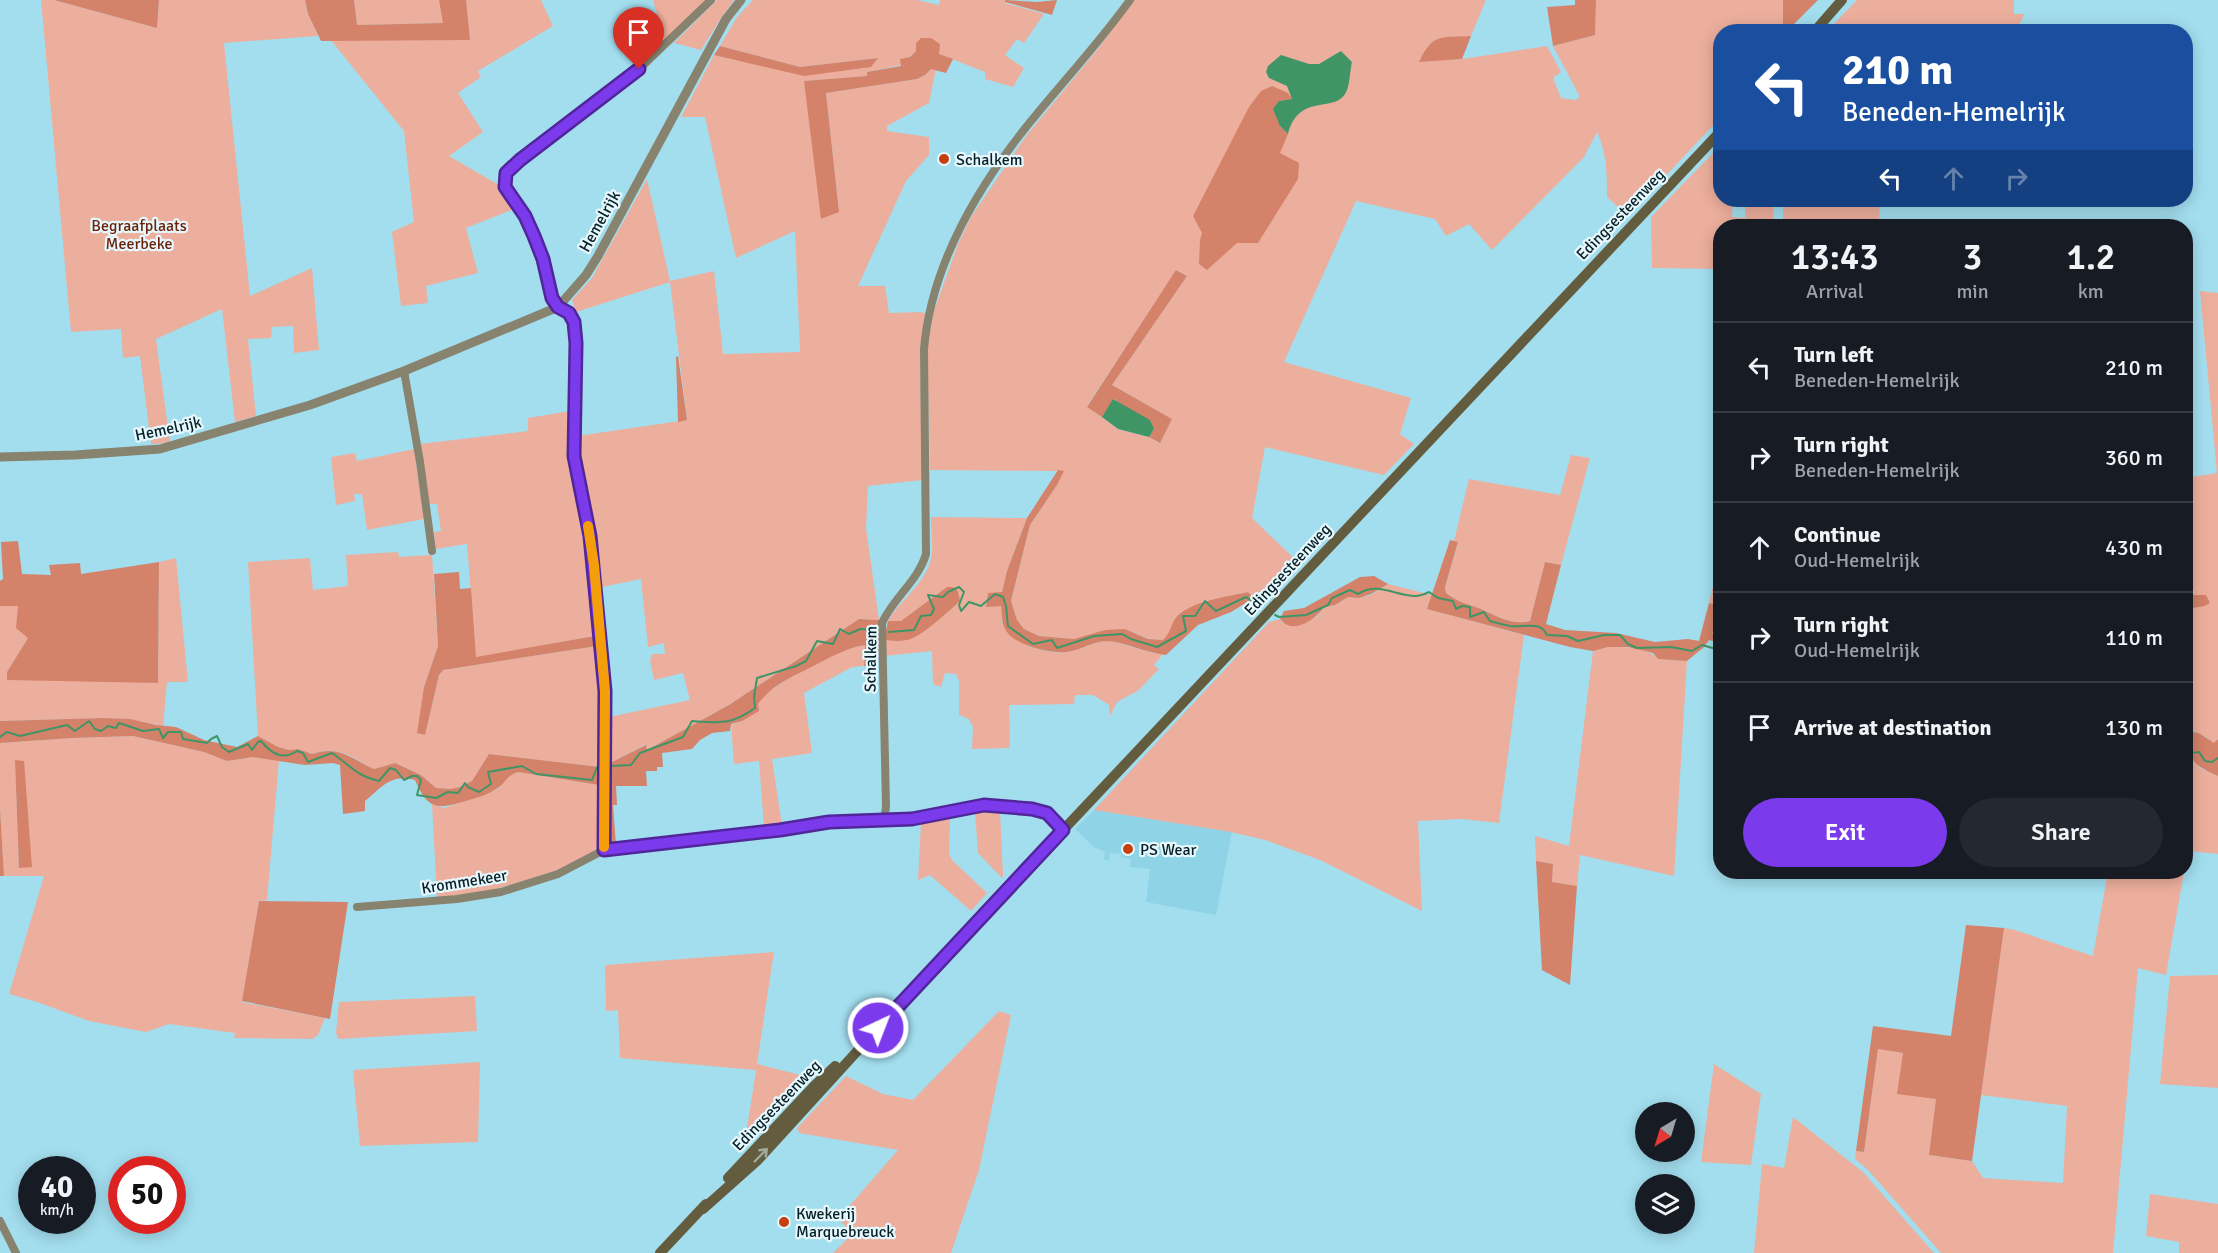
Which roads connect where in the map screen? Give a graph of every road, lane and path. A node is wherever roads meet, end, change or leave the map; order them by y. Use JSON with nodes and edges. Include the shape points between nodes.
{"nodes":[{"id":1,"x":711,"y":0,"type":"edge"},
{"id":2,"x":741,"y":0,"type":"edge"},
{"id":3,"x":1130,"y":0,"type":"edge"},
{"id":4,"x":1843,"y":0,"type":"edge"},
{"id":5,"x":1821,"y":24,"type":"edge"},
{"id":6,"x":1713,"y":139,"type":"edge"},
{"id":7,"x":558,"y":307,"type":"junction"},
{"id":8,"x":404,"y":371,"type":"junction"},
{"id":9,"x":0,"y":457,"type":"edge"},
{"id":10,"x":432,"y":551,"type":"dead end"},
{"id":11,"x":884,"y":820,"type":"junction"},
{"id":12,"x":1063,"y":830,"type":"junction"},
{"id":13,"x":604,"y":850,"type":"junction"},
{"id":14,"x":357,"y":908,"type":"dead end"},
{"id":15,"x":0,"y":1221,"type":"edge"},
{"id":16,"x":16,"y":1253,"type":"edge"},
{"id":17,"x":660,"y":1253,"type":"edge"}],
"edges":[{"from":1,"to":7,"type":"street","via":[[639,69],[506,173],[505,187],[534,236]]},
{"from":2,"to":7,"type":"street","name":"Hemelrijk","via":[[726,19],[598,256]]},
{"from":3,"to":11,"type":"street","name":"Schalkem","via":[[1014,144],[965,219],[936,287],[925,328],[924,349],[926,554],[916,576],[882,623]]},
{"from":4,"to":5,"type":"main road"},
{"from":6,"to":12,"type":"main road","name":"Edingsesteenweg"},
{"from":7,"to":8,"type":"street","name":"Hemelrijk"},
{"from":7,"to":13,"type":"street","via":[[569,313],[574,322],[576,343],[574,456],[590,536],[605,691]]},
{"from":8,"to":9,"type":"street","name":"Hemelrijk","via":[[310,405],[160,448]]},
{"from":8,"to":10,"type":"street"},
{"from":11,"to":12,"type":"street","via":[[912,819],[984,805],[1047,813]]},
{"from":11,"to":13,"type":"street","via":[[829,822]]},
{"from":12,"to":17,"type":"main road","name":"Edingsesteenweg","via":[[758,1160]]},
{"from":13,"to":14,"type":"street","name":"Krommekeer","via":[[558,874],[501,892]]},
{"from":15,"to":16,"type":"street"}]}
